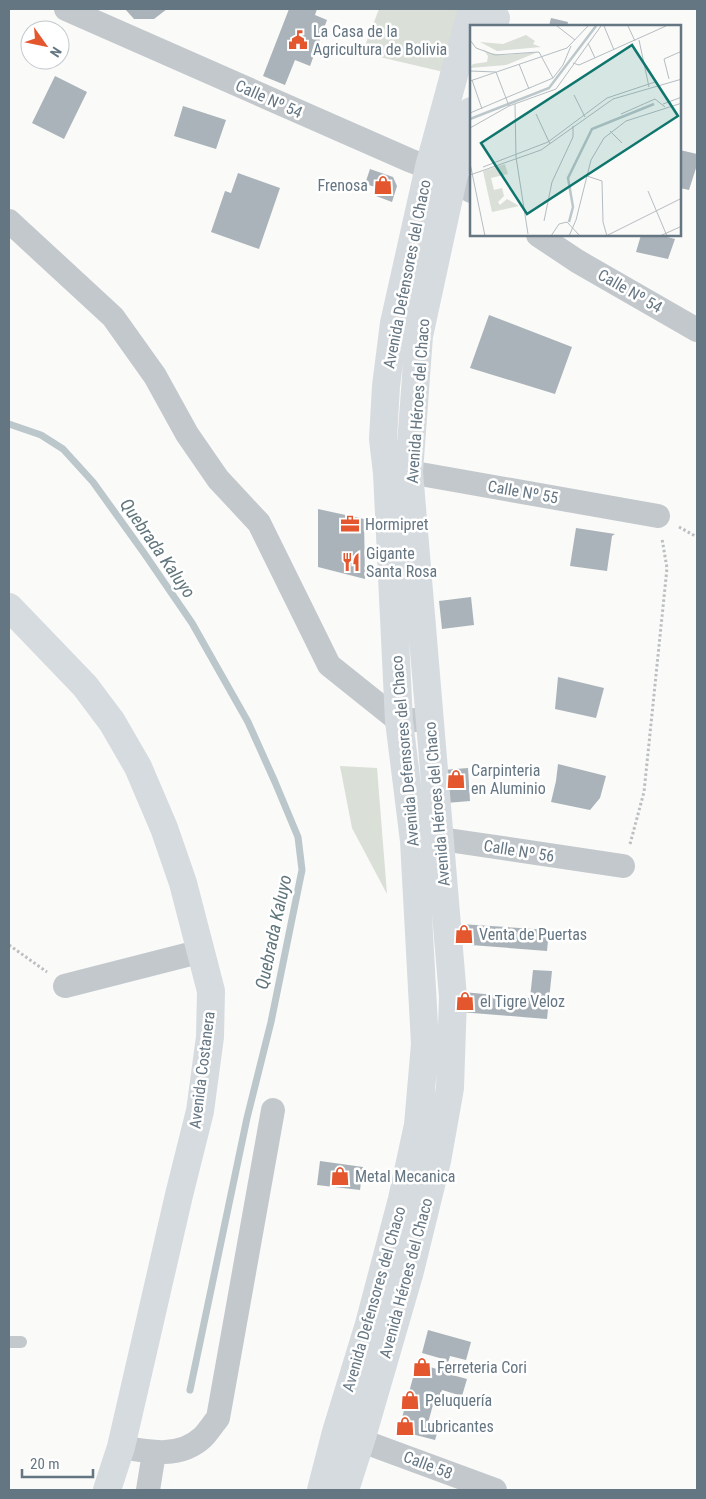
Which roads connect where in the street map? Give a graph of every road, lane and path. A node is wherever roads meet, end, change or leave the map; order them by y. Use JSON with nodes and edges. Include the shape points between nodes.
{"nodes":[{"id":1,"x":66,"y":9,"type":"edge"},
{"id":2,"x":470,"y":57,"type":"edge"},
{"id":3,"x":470,"y":119,"type":"edge"},
{"id":4,"x":429,"y":167,"type":"junction"},
{"id":5,"x":462,"y":185,"type":"edge"},
{"id":6,"x":9,"y":220,"type":"edge"},
{"id":7,"x":540,"y":236,"type":"edge"},
{"id":8,"x":697,"y":330,"type":"edge"},
{"id":9,"x":398,"y":472,"type":"junction"},
{"id":10,"x":658,"y":516,"type":"joint"},
{"id":11,"x":9,"y":608,"type":"edge"},
{"id":12,"x":430,"y":719,"type":"junction"},
{"id":13,"x":399,"y":721,"type":"junction"},
{"id":14,"x":427,"y":840,"type":"junction"},
{"id":15,"x":623,"y":866,"type":"joint"},
{"id":16,"x":9,"y":945,"type":"edge"},
{"id":17,"x":202,"y":951,"type":"junction"},
{"id":18,"x":65,"y":986,"type":"joint"},
{"id":19,"x":273,"y":1110,"type":"dead end"},
{"id":20,"x":349,"y":1436,"type":"junction"},
{"id":21,"x":121,"y":1447,"type":"junction"},
{"id":22,"x":154,"y":1453,"type":"junction"},
{"id":23,"x":107,"y":1490,"type":"edge"},
{"id":24,"x":148,"y":1490,"type":"edge"},
{"id":25,"x":321,"y":1490,"type":"edge"},
{"id":26,"x":345,"y":1490,"type":"edge"},
{"id":27,"x":495,"y":1490,"type":"edge"}],
"edges":[{"from":1,"to":4,"type":"street","name":"Calle Nº 54"},
{"from":2,"to":4,"type":"main road","name":"Avenida Defensores del Chaco"},
{"from":3,"to":5,"type":"main road","name":"Avenida Héroes del Chaco"},
{"from":4,"to":5,"type":"street","name":"Calle Nº 54"},
{"from":4,"to":9,"type":"main road","name":"Avenida Defensores del Chaco","via":[[394,323],[386,386],[383,439]]},
{"from":5,"to":9,"type":"main road","name":"Avenida Héroes del Chaco","via":[[419,336]]},
{"from":6,"to":13,"type":"street","via":[[113,317],[155,376],[187,434],[218,479],[259,523],[329,665]]},
{"from":7,"to":8,"type":"street","name":"Calle Nº 54"},
{"from":9,"to":10,"type":"street","name":"Calle Nº 55"},
{"from":9,"to":12,"type":"main road","name":"Avenida Héroes del Chaco"},
{"from":9,"to":13,"type":"main road","name":"Avenida Defensores del Chaco"},
{"from":10,"to":15,"type":"path","via":[[667,568],[644,792]]},
{"from":11,"to":17,"type":"main road","name":"Avenida Costanera","via":[[85,686],[112,722],[138,767],[164,828]]},
{"from":12,"to":13,"type":"street"},
{"from":12,"to":14,"type":"main road","name":"Avenida Héroes del Chaco"},
{"from":13,"to":14,"type":"main road","name":"Avenida Defensores del Chaco"},
{"from":14,"to":15,"type":"street","name":"Calle Nº 56"},
{"from":14,"to":20,"type":"main road","name":"Avenida Defensores del Chaco","via":[[425,1044],[418,1125],[374,1305]]},
{"from":16,"to":18,"type":"path"},
{"from":17,"to":18,"type":"street"},
{"from":17,"to":21,"type":"main road","name":"Avenida Costanera","via":[[211,991],[210,1037],[200,1111]]},
{"from":19,"to":22,"type":"street","via":[[218,1418],[202,1438],[180,1451]]},
{"from":20,"to":25,"type":"main road","name":"Avenida Defensores del Chaco"},
{"from":20,"to":26,"type":"main road"},
{"from":20,"to":27,"type":"street","name":"Calle 58"},
{"from":21,"to":22,"type":"street"},
{"from":21,"to":23,"type":"main road","name":"Avenida Costanera"},
{"from":22,"to":24,"type":"street"}]}
